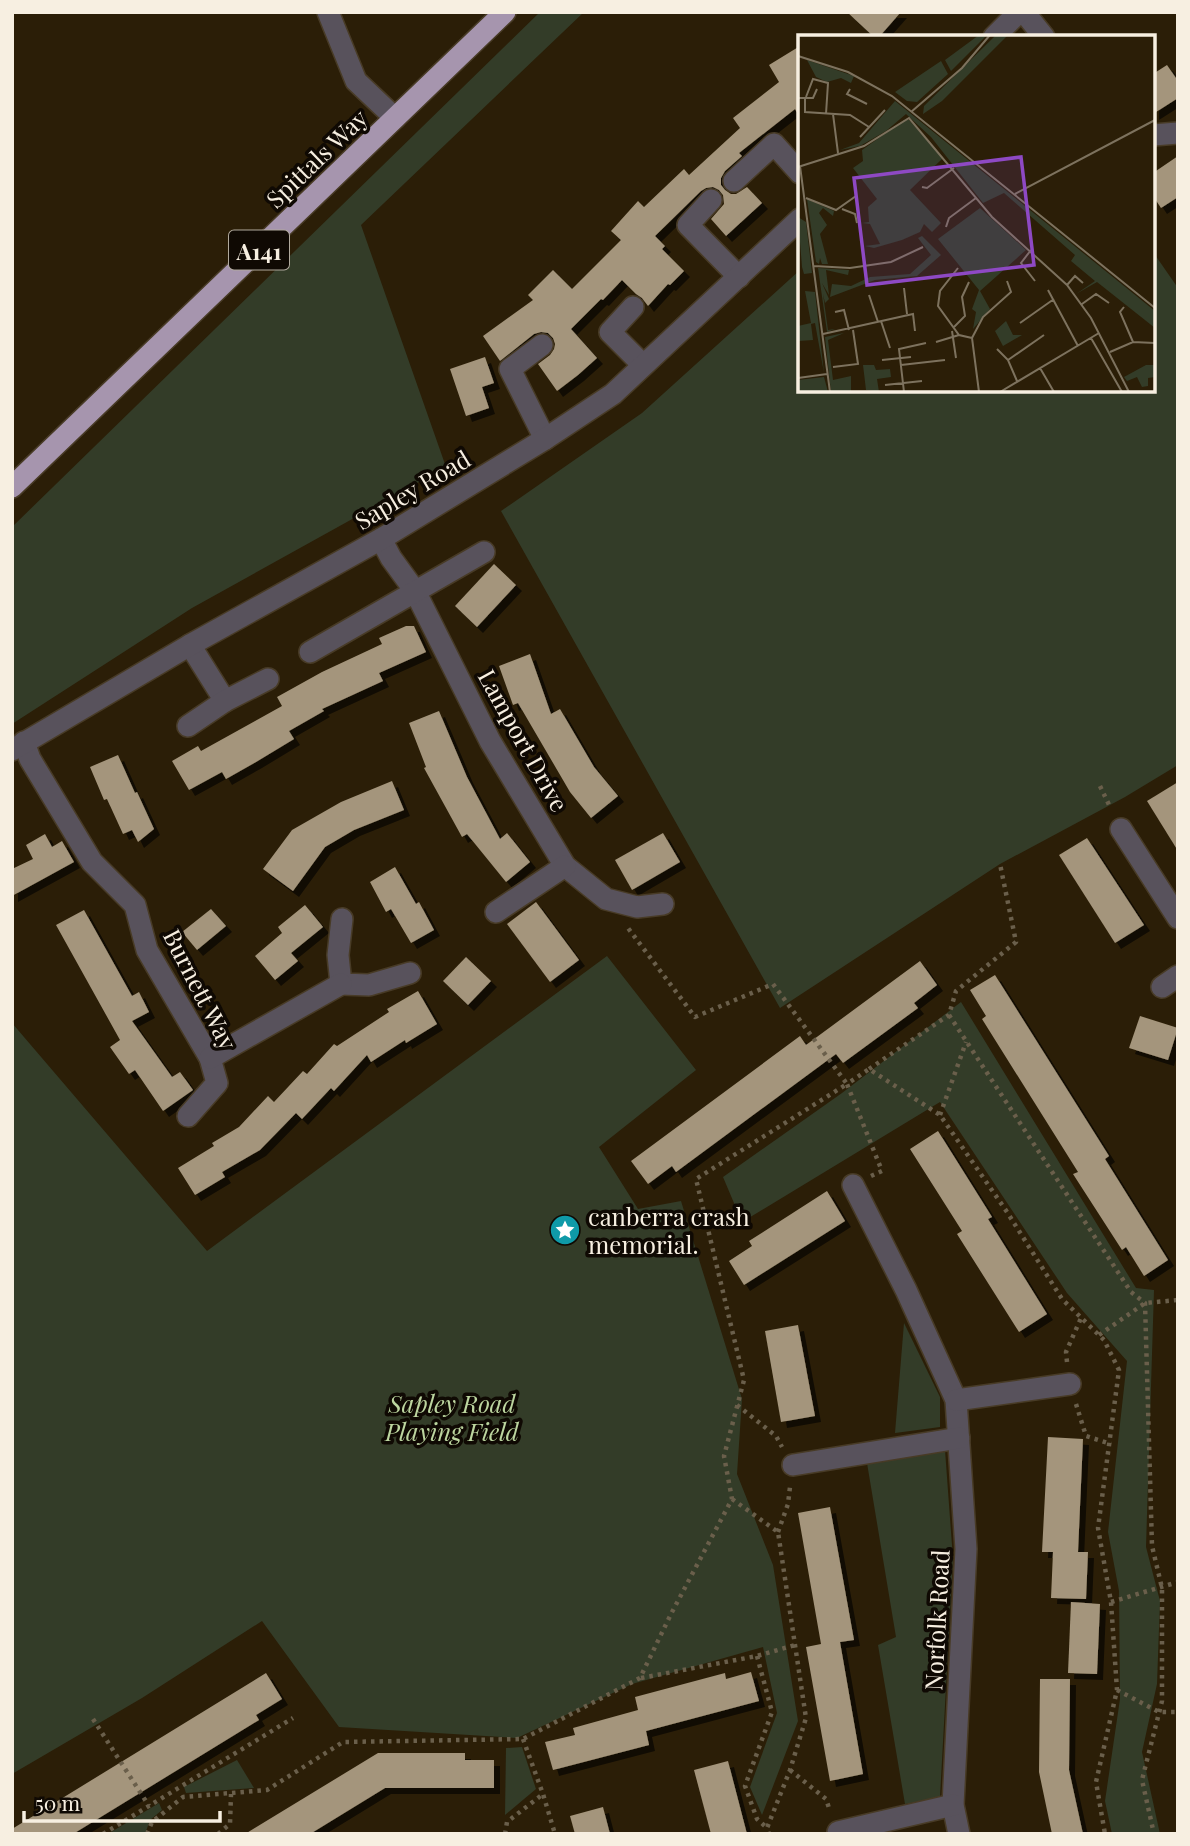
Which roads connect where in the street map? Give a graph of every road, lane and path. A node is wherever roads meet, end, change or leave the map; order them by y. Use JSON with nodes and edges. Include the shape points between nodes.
{"nodes":[{"id":1,"x":328,"y":12,"type":"edge"},
{"id":2,"x":505,"y":12,"type":"edge"},
{"id":3,"x":1022,"y":12,"type":"edge"},
{"id":4,"x":995,"y":35,"type":"edge"},
{"id":5,"x":1042,"y":35,"type":"edge"},
{"id":6,"x":395,"y":118,"type":"junction"},
{"id":7,"x":1178,"y":133,"type":"edge"},
{"id":8,"x":1155,"y":135,"type":"edge"},
{"id":9,"x":798,"y":171,"type":"edge"},
{"id":10,"x":734,"y":181,"type":"dead end"},
{"id":11,"x":711,"y":200,"type":"dead end"},
{"id":12,"x":798,"y":221,"type":"edge"},
{"id":13,"x":738,"y":277,"type":"junction"},
{"id":14,"x":633,"y":307,"type":"dead end"},
{"id":15,"x":542,"y":345,"type":"dead end"},
{"id":16,"x":643,"y":365,"type":"junction"},
{"id":17,"x":545,"y":439,"type":"junction"},
{"id":18,"x":12,"y":487,"type":"edge"},
{"id":19,"x":381,"y":539,"type":"junction"},
{"id":20,"x":484,"y":552,"type":"dead end"},
{"id":21,"x":415,"y":591,"type":"junction"},
{"id":22,"x":190,"y":645,"type":"junction"},
{"id":23,"x":310,"y":652,"type":"dead end"},
{"id":24,"x":268,"y":679,"type":"dead end"},
{"id":25,"x":225,"y":701,"type":"junction"},
{"id":26,"x":188,"y":726,"type":"dead end"},
{"id":27,"x":18,"y":746,"type":"edge"},
{"id":28,"x":1121,"y":829,"type":"dead end"},
{"id":29,"x":1000,"y":864,"type":"dead end"},
{"id":30,"x":565,"y":866,"type":"junction"},
{"id":31,"x":606,"y":899,"type":"junction"},
{"id":32,"x":663,"y":904,"type":"dead end"},
{"id":33,"x":496,"y":912,"type":"dead end"},
{"id":34,"x":1178,"y":918,"type":"edge"},
{"id":35,"x":342,"y":919,"type":"dead end"},
{"id":36,"x":410,"y":973,"type":"dead end"},
{"id":37,"x":341,"y":984,"type":"junction"},
{"id":38,"x":949,"y":1015,"type":"junction"},
{"id":39,"x":966,"y":1042,"type":"junction"},
{"id":40,"x":210,"y":1058,"type":"junction"},
{"id":41,"x":869,"y":1069,"type":"junction"},
{"id":42,"x":847,"y":1084,"type":"junction"},
{"id":43,"x":940,"y":1115,"type":"junction"},
{"id":44,"x":188,"y":1116,"type":"dead end"},
{"id":45,"x":853,"y":1185,"type":"joint"},
{"id":46,"x":1178,"y":1300,"type":"edge"},
{"id":47,"x":1145,"y":1303,"type":"junction"},
{"id":48,"x":1099,"y":1335,"type":"junction"},
{"id":49,"x":1070,"y":1384,"type":"dead end"},
{"id":50,"x":956,"y":1400,"type":"junction"},
{"id":51,"x":959,"y":1438,"type":"junction"},
{"id":52,"x":793,"y":1465,"type":"dead end"},
{"id":53,"x":732,"y":1499,"type":"junction"},
{"id":54,"x":1178,"y":1582,"type":"edge"},
{"id":55,"x":1161,"y":1588,"type":"junction"},
{"id":56,"x":1111,"y":1602,"type":"junction"},
{"id":57,"x":795,"y":1646,"type":"junction"},
{"id":58,"x":757,"y":1656,"type":"junction"},
{"id":59,"x":640,"y":1678,"type":"junction"},
{"id":60,"x":1117,"y":1690,"type":"junction"},
{"id":61,"x":1158,"y":1712,"type":"junction"},
{"id":62,"x":1178,"y":1712,"type":"edge"},
{"id":63,"x":293,"y":1718,"type":"dead end"},
{"id":64,"x":93,"y":1719,"type":"dead end"},
{"id":65,"x":523,"y":1739,"type":"junction"},
{"id":66,"x":790,"y":1770,"type":"junction"},
{"id":67,"x":178,"y":1788,"type":"junction"},
{"id":68,"x":231,"y":1794,"type":"junction"},
{"id":69,"x":543,"y":1794,"type":"junction"},
{"id":70,"x":183,"y":1797,"type":"junction"},
{"id":71,"x":953,"y":1805,"type":"junction"},
{"id":72,"x":149,"y":1806,"type":"junction"},
{"id":73,"x":768,"y":1831,"type":"edge"},
{"id":74,"x":838,"y":1832,"type":"joint"},
{"id":75,"x":106,"y":1833,"type":"edge"},
{"id":76,"x":147,"y":1834,"type":"edge"},
{"id":77,"x":218,"y":1834,"type":"edge"},
{"id":78,"x":505,"y":1834,"type":"edge"},
{"id":79,"x":555,"y":1834,"type":"edge"},
{"id":80,"x":959,"y":1834,"type":"edge"},
{"id":81,"x":1105,"y":1834,"type":"edge"},
{"id":82,"x":1154,"y":1834,"type":"edge"}],
"edges":[{"from":1,"to":6,"type":"street","via":[[356,81]]},
{"from":2,"to":6,"type":"highway","name":"Spittals Way","number":"A141"},
{"from":3,"to":4,"type":"street"},
{"from":3,"to":5,"type":"street"},
{"from":6,"to":18,"type":"highway","name":"Spittals Way","number":"A141"},
{"from":7,"to":8,"type":"street"},
{"from":9,"to":10,"type":"street","via":[[774,144]]},
{"from":11,"to":13,"type":"street","via":[[688,225]]},
{"from":12,"to":13,"type":"street","name":"Sapley Road"},
{"from":13,"to":16,"type":"street","name":"Sapley Road"},
{"from":14,"to":16,"type":"street","via":[[610,332]]},
{"from":15,"to":17,"type":"street","via":[[510,369]]},
{"from":16,"to":17,"type":"street","name":"Sapley Road","via":[[612,394]]},
{"from":17,"to":19,"type":"street","name":"Sapley Road"},
{"from":19,"to":21,"type":"street","name":"Lamport Drive"},
{"from":19,"to":22,"type":"street","name":"Sapley Road"},
{"from":20,"to":21,"type":"street"},
{"from":21,"to":23,"type":"street"},
{"from":21,"to":30,"type":"street","name":"Lamport Drive","via":[[490,741]]},
{"from":22,"to":25,"type":"street"},
{"from":22,"to":27,"type":"street","name":"Sapley Road"},
{"from":24,"to":25,"type":"street"},
{"from":25,"to":26,"type":"street"},
{"from":27,"to":40,"type":"street","name":"Burnett Way","via":[[92,862],[135,905],[147,950]]},
{"from":28,"to":34,"type":"street"},
{"from":29,"to":38,"type":"path","via":[[1016,942],[956,991]]},
{"from":30,"to":31,"type":"street","name":"Lamport Drive"},
{"from":30,"to":33,"type":"street"},
{"from":31,"to":32,"type":"street","via":[[637,907]]},
{"from":31,"to":42,"type":"path","via":[[695,1017],[773,984]]},
{"from":35,"to":37,"type":"street"},
{"from":36,"to":37,"type":"street","via":[[369,985]]},
{"from":37,"to":40,"type":"street"},
{"from":38,"to":39,"type":"path"},
{"from":38,"to":41,"type":"path"},
{"from":39,"to":43,"type":"path"},
{"from":39,"to":47,"type":"path","via":[[1131,1292]]},
{"from":40,"to":44,"type":"street","name":"Burnett Way","via":[[218,1083]]},
{"from":41,"to":42,"type":"path"},
{"from":41,"to":43,"type":"path"},
{"from":42,"to":45,"type":"path","via":[[882,1171]]},
{"from":42,"to":53,"type":"path","via":[[696,1179],[744,1380],[724,1456]]},
{"from":43,"to":48,"type":"path","via":[[1062,1299]]},
{"from":45,"to":50,"type":"street","name":"Norfolk Road"},
{"from":46,"to":47,"type":"path"},
{"from":47,"to":48,"type":"path"},
{"from":47,"to":55,"type":"path","via":[[1152,1546]]},
{"from":48,"to":56,"type":"path","via":[[1119,1370],[1098,1528]]},
{"from":49,"to":50,"type":"street"},
{"from":50,"to":51,"type":"street","name":"Norfolk Road"},
{"from":51,"to":52,"type":"street"},
{"from":51,"to":71,"type":"street","name":"Norfolk Road","via":[[966,1549]]},
{"from":53,"to":57,"type":"path","via":[[778,1532]]},
{"from":53,"to":59,"type":"path"},
{"from":54,"to":55,"type":"path"},
{"from":55,"to":56,"type":"path"},
{"from":55,"to":61,"type":"path","via":[[1162,1701]]},
{"from":56,"to":60,"type":"path"},
{"from":57,"to":58,"type":"path"},
{"from":57,"to":66,"type":"path","via":[[806,1718]]},
{"from":58,"to":59,"type":"path"},
{"from":58,"to":73,"type":"path","via":[[772,1712],[745,1786],[757,1819]]},
{"from":59,"to":65,"type":"path"},
{"from":60,"to":61,"type":"path"},
{"from":60,"to":81,"type":"path","via":[[1096,1782]]},
{"from":61,"to":62,"type":"path"},
{"from":61,"to":82,"type":"path","via":[[1142,1780]]},
{"from":63,"to":67,"type":"path"},
{"from":64,"to":72,"type":"path"},
{"from":65,"to":68,"type":"path","via":[[343,1742],[267,1790]]},
{"from":65,"to":69,"type":"path"},
{"from":66,"to":73,"type":"path"},
{"from":66,"to":74,"type":"path","via":[[826,1800]]},
{"from":67,"to":70,"type":"path"},
{"from":67,"to":72,"type":"path"},
{"from":68,"to":70,"type":"path"},
{"from":68,"to":77,"type":"path","via":[[230,1824]]},
{"from":69,"to":78,"type":"path","via":[[507,1822]]},
{"from":69,"to":79,"type":"path"},
{"from":70,"to":76,"type":"path","via":[[152,1822]]},
{"from":71,"to":74,"type":"street"},
{"from":71,"to":80,"type":"street","name":"Norfolk Road"},
{"from":72,"to":75,"type":"path"}]}
